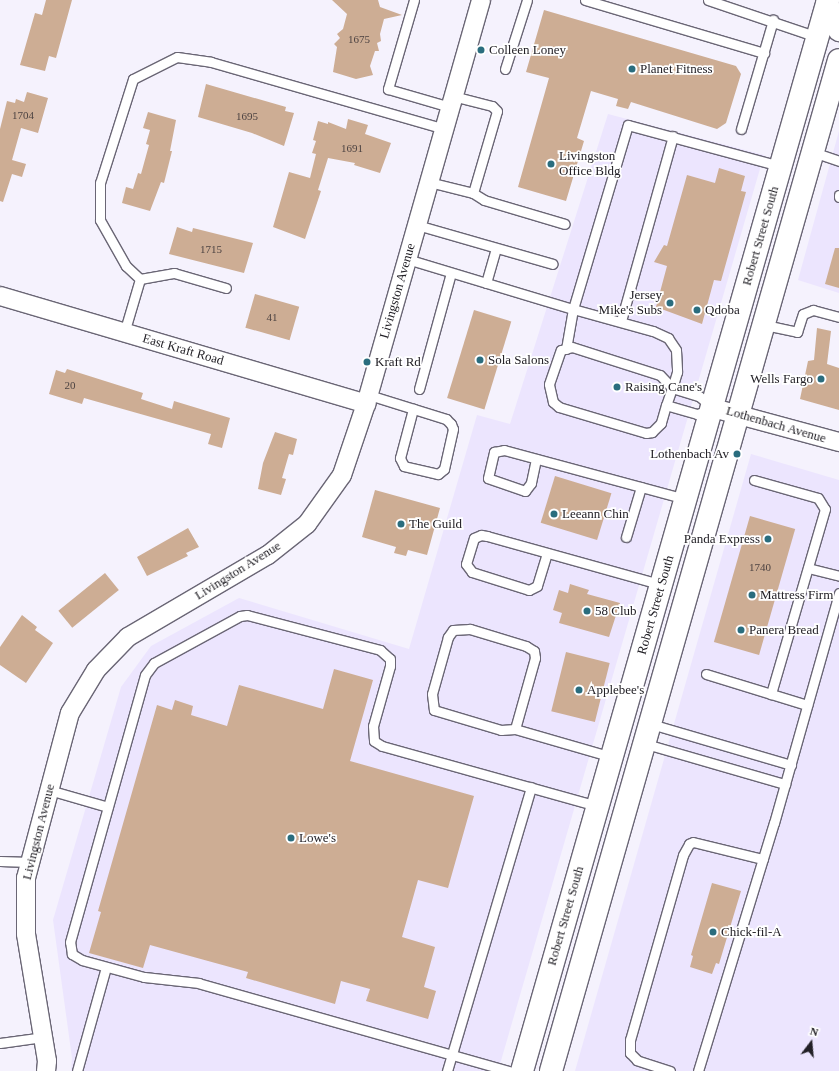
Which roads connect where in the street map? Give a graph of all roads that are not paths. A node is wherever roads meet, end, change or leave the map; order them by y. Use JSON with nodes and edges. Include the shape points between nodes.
{"nodes":[{"id":1,"x":414,"y":0,"type":"edge"},
{"id":2,"x":481,"y":0,"type":"edge"},
{"id":3,"x":527,"y":0,"type":"edge"},
{"id":4,"x":585,"y":0,"type":"edge"},
{"id":5,"x":708,"y":0,"type":"edge"},
{"id":6,"x":827,"y":2,"type":"edge"},
{"id":7,"x":773,"y":20,"type":"junction"},
{"id":8,"x":839,"y":30,"type":"edge"},
{"id":9,"x":817,"y":37,"type":"junction"},
{"id":10,"x":764,"y":53,"type":"junction"},
{"id":11,"x":837,"y":66,"type":"edge"},
{"id":12,"x":506,"y":69,"type":"dead end"},
{"id":13,"x":452,"y":102,"type":"junction"},
{"id":14,"x":444,"y":129,"type":"junction"},
{"id":15,"x":741,"y":129,"type":"dead end"},
{"id":16,"x":673,"y":136,"type":"junction"},
{"id":17,"x":813,"y":152,"type":"junction"},
{"id":18,"x":839,"y":161,"type":"edge"},
{"id":19,"x":780,"y":166,"type":"junction"},
{"id":20,"x":429,"y":182,"type":"junction"},
{"id":21,"x":473,"y":193,"type":"junction"},
{"id":22,"x":565,"y":224,"type":"dead end"},
{"id":23,"x":417,"y":225,"type":"junction"},
{"id":24,"x":496,"y":248,"type":"junction"},
{"id":25,"x":407,"y":259,"type":"junction"},
{"id":26,"x":553,"y":264,"type":"dead end"},
{"id":27,"x":451,"y":273,"type":"junction"},
{"id":28,"x":140,"y":279,"type":"junction"},
{"id":29,"x":486,"y":283,"type":"junction"},
{"id":30,"x":226,"y":288,"type":"dead end"},
{"id":31,"x":0,"y":296,"type":"edge"},
{"id":32,"x":573,"y":309,"type":"junction"},
{"id":33,"x":839,"y":317,"type":"edge"},
{"id":34,"x":621,"y":321,"type":"junction"},
{"id":35,"x":765,"y":325,"type":"junction"},
{"id":36,"x":124,"y":333,"type":"junction"},
{"id":37,"x":566,"y":349,"type":"junction"},
{"id":38,"x":672,"y":388,"type":"junction"},
{"id":39,"x":419,"y":389,"type":"dead end"},
{"id":40,"x":367,"y":400,"type":"junction"},
{"id":41,"x":666,"y":405,"type":"junction"},
{"id":42,"x":413,"y":408,"type":"junction"},
{"id":43,"x":712,"y":408,"type":"junction"},
{"id":44,"x":740,"y":413,"type":"junction"},
{"id":45,"x":839,"y":442,"type":"edge"},
{"id":46,"x":536,"y":458,"type":"junction"},
{"id":47,"x":754,"y":480,"type":"dead end"},
{"id":48,"x":641,"y":487,"type":"junction"},
{"id":49,"x":686,"y":498,"type":"junction"},
{"id":50,"x":626,"y":537,"type":"dead end"},
{"id":51,"x":546,"y":553,"type":"junction"},
{"id":52,"x":808,"y":568,"type":"junction"},
{"id":53,"x":839,"y":576,"type":"edge"},
{"id":54,"x":662,"y":585,"type":"junction"},
{"id":55,"x":839,"y":594,"type":"edge"},
{"id":56,"x":706,"y":674,"type":"dead end"},
{"id":57,"x":771,"y":694,"type":"junction"},
{"id":58,"x":807,"y":705,"type":"junction"},
{"id":59,"x":515,"y":729,"type":"junction"},
{"id":60,"x":648,"y":734,"type":"junction"},
{"id":61,"x":612,"y":756,"type":"junction"},
{"id":62,"x":790,"y":765,"type":"junction"},
{"id":63,"x":785,"y":784,"type":"junction"},
{"id":64,"x":531,"y":787,"type":"junction"},
{"id":65,"x":50,"y":790,"type":"junction"},
{"id":66,"x":598,"y":806,"type":"junction"},
{"id":67,"x":108,"y":807,"type":"junction"},
{"id":68,"x":763,"y":860,"type":"junction"},
{"id":69,"x":0,"y":861,"type":"edge"},
{"id":70,"x":30,"y":862,"type":"junction"},
{"id":71,"x":106,"y":967,"type":"junction"},
{"id":72,"x":43,"y":1037,"type":"junction"},
{"id":73,"x":0,"y":1043,"type":"edge"},
{"id":74,"x":452,"y":1055,"type":"junction"},
{"id":75,"x":46,"y":1071,"type":"edge"},
{"id":76,"x":77,"y":1071,"type":"edge"},
{"id":77,"x":447,"y":1071,"type":"edge"},
{"id":78,"x":509,"y":1071,"type":"edge"},
{"id":79,"x":522,"y":1071,"type":"edge"},
{"id":80,"x":552,"y":1071,"type":"edge"},
{"id":81,"x":670,"y":1071,"type":"edge"},
{"id":82,"x":698,"y":1071,"type":"edge"}],
"edges":[{"from":1,"to":13,"type":"lane","via":[[388,90]]},
{"from":2,"to":13,"type":"street","name":"Livingston Avenue"},
{"from":3,"to":12,"type":"lane"},
{"from":4,"to":10,"type":"lane"},
{"from":5,"to":7,"type":"lane"},
{"from":6,"to":8,"type":"main road"},
{"from":6,"to":9,"type":"main road","name":"Robert Street South"},
{"from":7,"to":9,"type":"lane"},
{"from":7,"to":10,"type":"lane"},
{"from":9,"to":11,"type":"main road","via":[[825,43]]},
{"from":9,"to":19,"type":"main road","name":"Robert Street South"},
{"from":10,"to":15,"type":"lane"},
{"from":11,"to":17,"type":"main road","name":"Robert Street South"},
{"from":13,"to":14,"type":"street","name":"Livingston Avenue"},
{"from":13,"to":21,"type":"lane","via":[[492,106],[497,111]]},
{"from":14,"to":20,"type":"street","name":"Livingston Avenue"},
{"from":14,"to":28,"type":"lane","via":[[211,62],[177,56],[133,79],[100,183],[100,220],[126,266]]},
{"from":16,"to":19,"type":"lane"},
{"from":16,"to":32,"type":"lane","via":[[628,125]]},
{"from":16,"to":34,"type":"lane"},
{"from":17,"to":18,"type":"lane"},
{"from":17,"to":35,"type":"main road","name":"Robert Street South"},
{"from":19,"to":43,"type":"main road","name":"Robert Street South"},
{"from":20,"to":21,"type":"lane"},
{"from":20,"to":23,"type":"street","name":"Livingston Avenue"},
{"from":21,"to":22,"type":"lane","via":[[484,200]]},
{"from":23,"to":24,"type":"lane"},
{"from":23,"to":25,"type":"street","name":"Livingston Avenue"},
{"from":24,"to":26,"type":"lane"},
{"from":24,"to":29,"type":"lane"},
{"from":25,"to":27,"type":"lane"},
{"from":25,"to":40,"type":"street","name":"Livingston Avenue"},
{"from":27,"to":29,"type":"lane"},
{"from":27,"to":39,"type":"lane"},
{"from":28,"to":30,"type":"lane","via":[[174,274]]},
{"from":28,"to":36,"type":"lane"},
{"from":29,"to":32,"type":"lane"},
{"from":31,"to":36,"type":"street","name":"East Kraft Road"},
{"from":32,"to":34,"type":"lane"},
{"from":32,"to":37,"type":"lane"},
{"from":33,"to":35,"type":"lane","via":[[812,310],[803,314],[797,332]]},
{"from":34,"to":38,"type":"lane","via":[[668,338],[676,350],[678,360]]},
{"from":35,"to":44,"type":"main road","name":"Robert Street South"},
{"from":36,"to":40,"type":"street","name":"East Kraft Road"},
{"from":37,"to":38,"type":"lane","via":[[572,347],[660,375]]},
{"from":37,"to":41,"type":"lane","via":[[561,350],[549,384],[554,402],[559,407],[646,433],[652,432],[661,423]]},
{"from":38,"to":41,"type":"lane"},
{"from":38,"to":43,"type":"lane","via":[[699,396]]},
{"from":40,"to":42,"type":"lane"},
{"from":40,"to":65,"type":"street","name":"Livingston Avenue","via":[[342,475],[307,524],[268,555],[128,637],[96,670],[70,714]]},
{"from":41,"to":43,"type":"lane","via":[[697,414]]},
{"from":42,"to":42,"type":"lane","via":[[446,419],[453,429],[444,469],[438,474],[404,466],[400,458]]},
{"from":43,"to":44,"type":"street","name":"Lothenbach Avenue"},
{"from":43,"to":49,"type":"main road","name":"Robert Street South"},
{"from":44,"to":45,"type":"street","name":"Lothenbach Avenue"},
{"from":44,"to":60,"type":"main road","name":"Robert Street South"},
{"from":46,"to":46,"type":"lane","via":[[497,450],[494,452],[488,478],[525,491],[531,483]]},
{"from":46,"to":48,"type":"lane"},
{"from":47,"to":52,"type":"lane","via":[[822,501],[825,512]]},
{"from":48,"to":49,"type":"lane"},
{"from":48,"to":50,"type":"lane"},
{"from":49,"to":54,"type":"main road","name":"Robert Street South"},
{"from":51,"to":51,"type":"lane","via":[[481,535],[474,538],[466,564],[472,572],[529,590],[537,586]]},
{"from":51,"to":54,"type":"lane"},
{"from":52,"to":53,"type":"lane"},
{"from":52,"to":57,"type":"lane"},
{"from":54,"to":61,"type":"main road","name":"Robert Street South"},
{"from":55,"to":58,"type":"lane"},
{"from":56,"to":57,"type":"lane"},
{"from":57,"to":58,"type":"lane"},
{"from":58,"to":62,"type":"lane"},
{"from":59,"to":59,"type":"lane","via":[[501,730],[434,710],[432,694],[448,636],[453,630],[470,629],[526,646],[534,651],[535,658]]},
{"from":59,"to":61,"type":"lane"},
{"from":60,"to":62,"type":"lane"},
{"from":60,"to":63,"type":"lane"},
{"from":60,"to":80,"type":"main road","name":"Robert Street South"},
{"from":61,"to":66,"type":"main road","name":"Robert Street South"},
{"from":62,"to":63,"type":"lane"},
{"from":63,"to":68,"type":"lane"},
{"from":64,"to":66,"type":"lane"},
{"from":64,"to":67,"type":"lane","via":[[382,746],[374,741],[373,726],[390,666],[386,654],[380,650],[247,615],[240,616],[148,667]]},
{"from":64,"to":74,"type":"lane"},
{"from":65,"to":67,"type":"lane"},
{"from":65,"to":70,"type":"street","name":"Livingston Avenue"},
{"from":66,"to":79,"type":"main road","name":"Robert Street South"},
{"from":67,"to":71,"type":"lane","via":[[70,949],[82,960]]},
{"from":68,"to":81,"type":"lane","via":[[693,842],[683,855],[630,1040],[630,1053],[637,1060]]},
{"from":68,"to":82,"type":"lane"},
{"from":69,"to":70,"type":"lane"},
{"from":70,"to":72,"type":"street","name":"Livingston Avenue","via":[[26,878],[26,934]]},
{"from":71,"to":74,"type":"lane","via":[[144,977],[199,983]]},
{"from":71,"to":76,"type":"lane"},
{"from":72,"to":73,"type":"lane"},
{"from":72,"to":75,"type":"street","name":"Livingston Avenue"},
{"from":74,"to":77,"type":"lane"},
{"from":74,"to":78,"type":"lane"}]}
